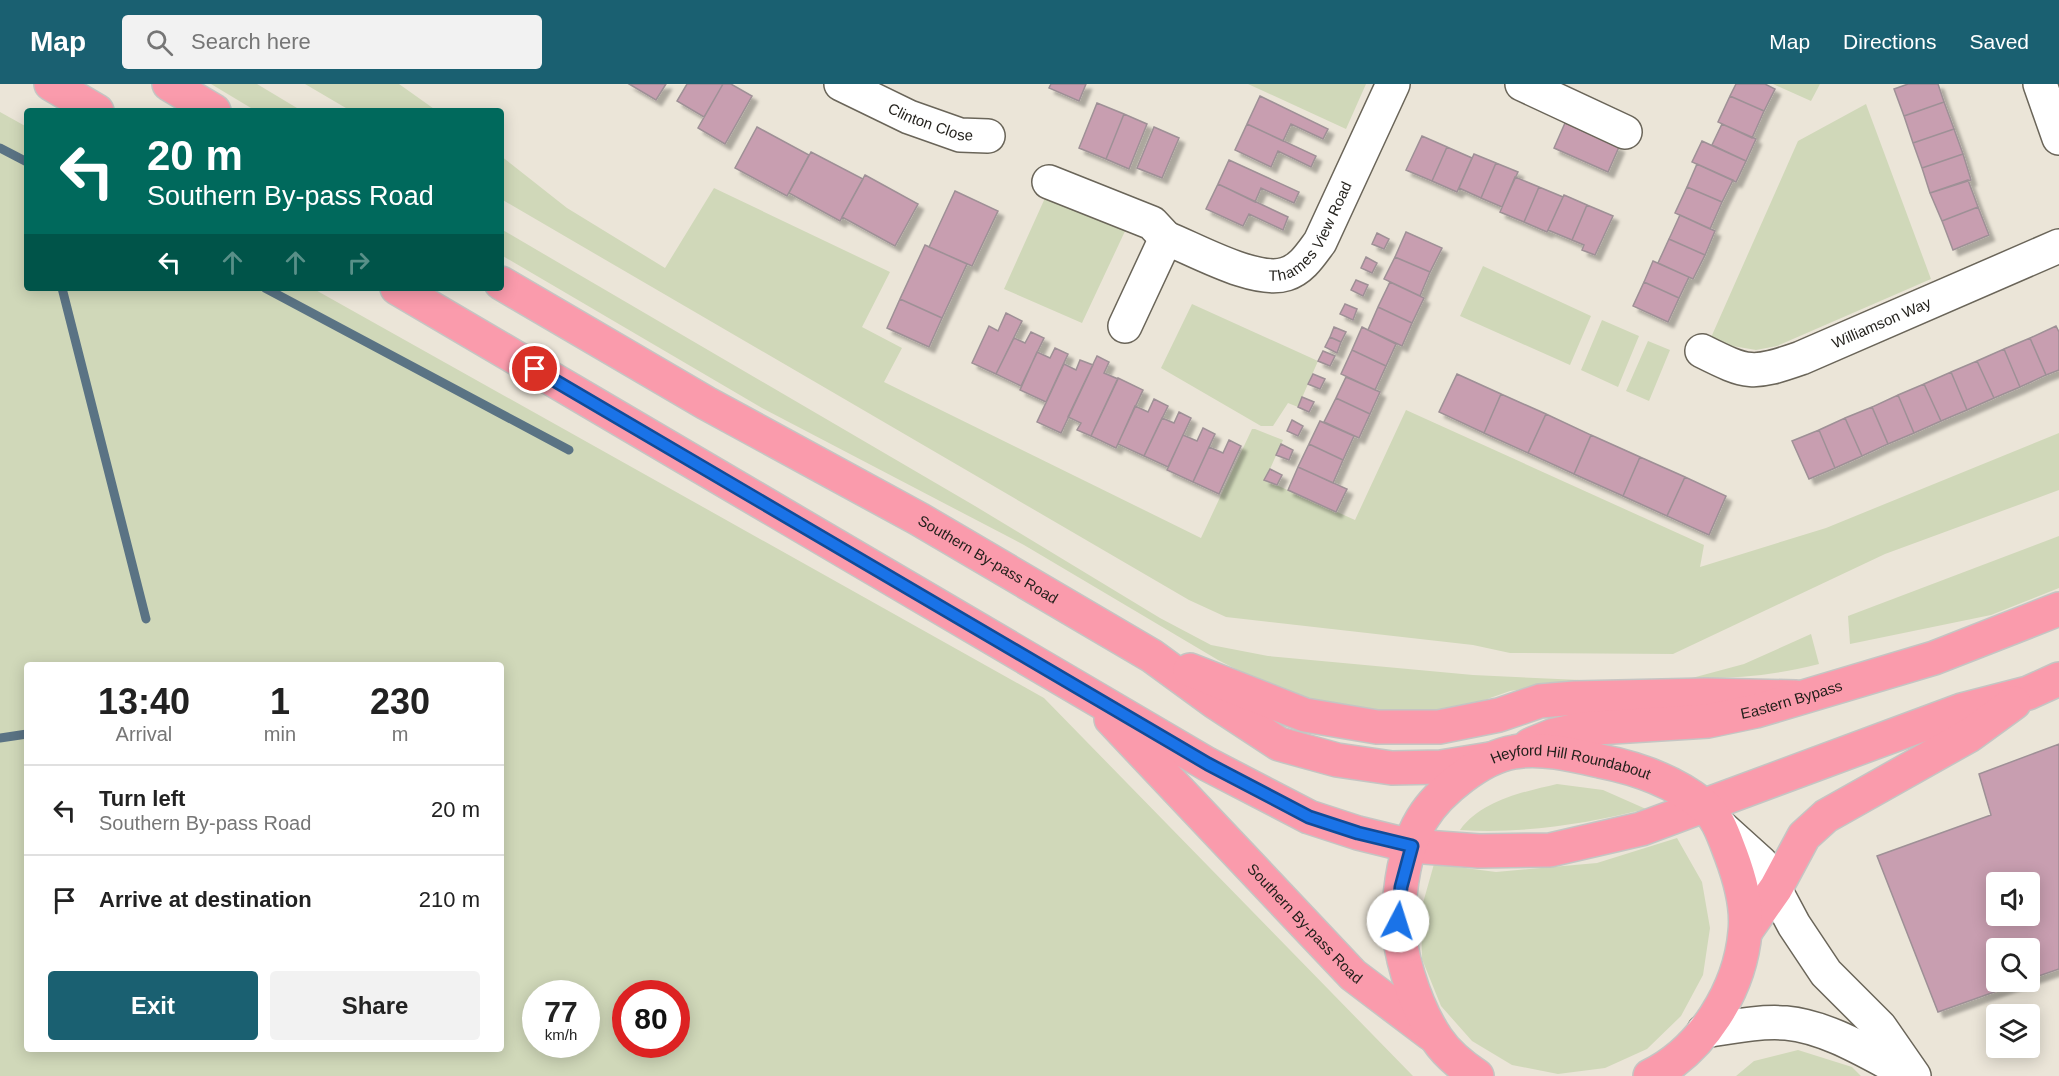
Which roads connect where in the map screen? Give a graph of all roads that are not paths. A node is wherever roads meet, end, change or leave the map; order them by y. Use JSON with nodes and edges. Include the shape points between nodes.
{"nodes":[{"id":1,"x":51,"y":84,"type":"edge"},
{"id":2,"x":169,"y":84,"type":"edge"},
{"id":3,"x":841,"y":84,"type":"edge"},
{"id":4,"x":1393,"y":84,"type":"edge"},
{"id":5,"x":1522,"y":84,"type":"edge"},
{"id":6,"x":2040,"y":84,"type":"edge"},
{"id":7,"x":92,"y":108,"type":"edge"},
{"id":8,"x":209,"y":108,"type":"edge"},
{"id":9,"x":1625,"y":132,"type":"dead end"},
{"id":10,"x":988,"y":136,"type":"dead end"},
{"id":11,"x":2059,"y":138,"type":"edge"},
{"id":12,"x":1049,"y":182,"type":"dead end"},
{"id":13,"x":1166,"y":238,"type":"junction"},
{"id":14,"x":2059,"y":246,"type":"edge"},
{"id":15,"x":504,"y":285,"type":"edge"},
{"id":16,"x":402,"y":291,"type":"edge"},
{"id":17,"x":1125,"y":326,"type":"dead end"},
{"id":18,"x":1702,"y":351,"type":"dead end"},
{"id":19,"x":1762,"y":372,"type":"junction"},
{"id":20,"x":1734,"y":395,"type":"dead end"},
{"id":21,"x":2059,"y":609,"type":"edge"},
{"id":22,"x":1152,"y":656,"type":"junction"},
{"id":23,"x":2059,"y":679,"type":"edge"},
{"id":24,"x":1086,"y":692,"type":"junction"},
{"id":25,"x":2028,"y":693,"type":"junction"},
{"id":26,"x":1796,"y":697,"type":"junction"},
{"id":27,"x":1502,"y":755,"type":"junction"},
{"id":28,"x":1712,"y":815,"type":"junction"},
{"id":29,"x":1412,"y":846,"type":"junction"},
{"id":30,"x":1776,"y":888,"type":"junction"},
{"id":31,"x":1746,"y":931,"type":"junction"},
{"id":32,"x":1704,"y":1031,"type":"junction"},
{"id":33,"x":1437,"y":1039,"type":"junction"},
{"id":34,"x":1477,"y":1076,"type":"edge"},
{"id":35,"x":1650,"y":1076,"type":"edge"},
{"id":36,"x":1914,"y":1076,"type":"edge"}],
"edges":[{"from":1,"to":7,"type":"highway"},
{"from":2,"to":8,"type":"highway"},
{"from":3,"to":10,"type":"street","name":"Clinton Close","via":[[909,117],[960,135]]},
{"from":4,"to":13,"type":"street","name":"Thames View Road","via":[[1320,242],[1306,261],[1288,274],[1271,277],[1240,268]]},
{"from":5,"to":9,"type":"street"},
{"from":6,"to":11,"type":"street"},
{"from":12,"to":13,"type":"street","name":"Thames View Road","via":[[1152,223]]},
{"from":13,"to":17,"type":"street"},
{"from":14,"to":19,"type":"street","name":"Williamson Way"},
{"from":15,"to":22,"type":"highway","name":"Southern By-pass Road","via":[[706,403],[919,519]]},
{"from":16,"to":24,"type":"highway","name":"Southern By-pass Road"},
{"from":18,"to":19,"type":"street","name":"Williamson Way","via":[[1739,370]]},
{"from":19,"to":20,"type":"street"},
{"from":21,"to":26,"type":"highway","name":"Eastern Bypass","via":[[1934,658]]},
{"from":22,"to":26,"type":"highway","via":[[1305,715],[1377,727],[1439,727],[1499,715],[1540,701],[1575,698]]},
{"from":22,"to":27,"type":"highway","name":"Southern By-pass Road","via":[[1279,744],[1337,760],[1392,768],[1441,767]]},
{"from":23,"to":25,"type":"highway"},
{"from":24,"to":29,"type":"highway","name":"Southern By-pass Road","via":[[1208,764],[1309,817]]},
{"from":24,"to":33,"type":"highway","name":"Southern By-pass Road","via":[[1353,975]]},
{"from":25,"to":28,"type":"highway","via":[[1962,710]]},
{"from":25,"to":30,"type":"highway","via":[[1970,735],[1826,816],[1804,837]]},
{"from":26,"to":27,"type":"highway","name":"Eastern Bypass","via":[[1708,721],[1581,729]]},
{"from":27,"to":28,"type":"highway","name":"Heyford Hill Roundabout","via":[[1567,753],[1608,762],[1656,778]]},
{"from":27,"to":29,"type":"highway","name":"Heyford Hill Roundabout","via":[[1451,785],[1422,819]]},
{"from":28,"to":29,"type":"highway","name":"Southern By-pass Road","via":[[1550,850],[1479,852]]},
{"from":28,"to":30,"type":"street","via":[[1761,863]]},
{"from":28,"to":31,"type":"highway","via":[[1743,899]]},
{"from":29,"to":33,"type":"highway","name":"Heyford Hill Roundabout","via":[[1401,887],[1398,921],[1408,972]]},
{"from":30,"to":31,"type":"highway"},
{"from":30,"to":36,"type":"street","via":[[1794,925],[1826,974],[1880,1027]]},
{"from":31,"to":32,"type":"highway","via":[[1736,977]]},
{"from":32,"to":35,"type":"highway","via":[[1689,1048]]},
{"from":32,"to":36,"type":"street","via":[[1787,1023],[1849,1043]]},
{"from":33,"to":34,"type":"highway","name":"Heyford Hill Roundabout","via":[[1458,1063]]}]}
